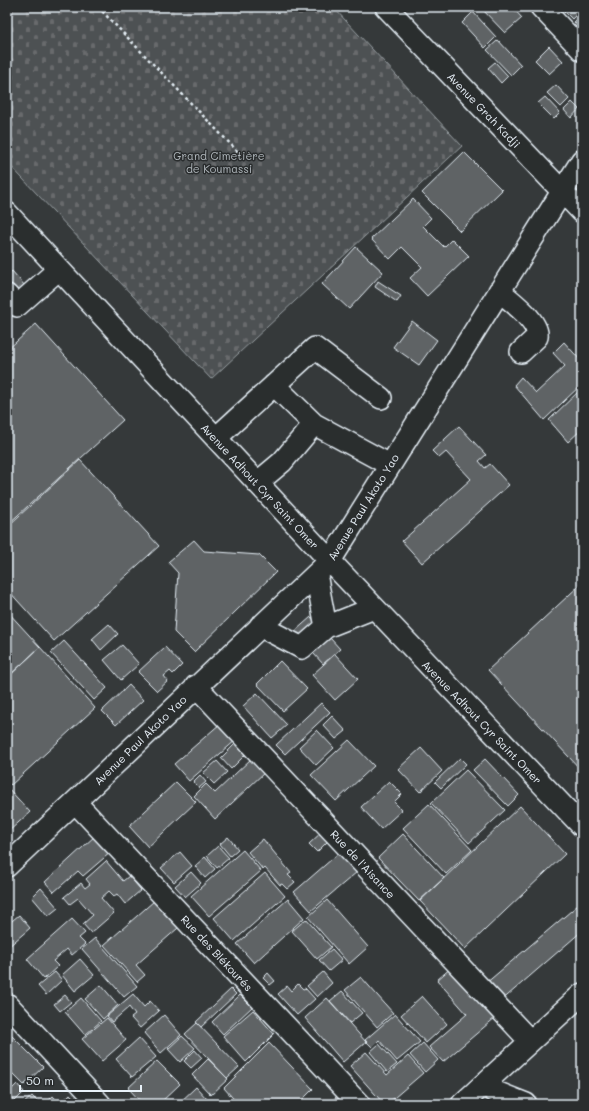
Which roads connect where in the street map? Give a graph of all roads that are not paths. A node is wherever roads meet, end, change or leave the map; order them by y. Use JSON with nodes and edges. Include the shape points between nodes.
{"nodes":[{"id":1,"x":386,"y":7,"type":"edge"},
{"id":2,"x":542,"y":7,"type":"edge"},
{"id":3,"x":582,"y":50,"type":"edge"},
{"id":4,"x":582,"y":160,"type":"edge"},
{"id":5,"x":562,"y":191,"type":"junction"},
{"id":6,"x":582,"y":212,"type":"edge"},
{"id":7,"x":7,"y":213,"type":"edge"},
{"id":8,"x":59,"y":269,"type":"junction"},
{"id":9,"x":498,"y":291,"type":"junction"},
{"id":10,"x":7,"y":295,"type":"edge"},
{"id":11,"x":521,"y":352,"type":"dead end"},
{"id":12,"x":274,"y":385,"type":"junction"},
{"id":13,"x":381,"y":398,"type":"dead end"},
{"id":14,"x":314,"y":424,"type":"junction"},
{"id":15,"x":216,"y":438,"type":"junction"},
{"id":16,"x":390,"y":465,"type":"junction"},
{"id":17,"x":257,"y":483,"type":"junction"},
{"id":18,"x":323,"y":568,"type":"junction"},
{"id":19,"x":374,"y":608,"type":"junction"},
{"id":20,"x":260,"y":626,"type":"junction"},
{"id":21,"x":326,"y":627,"type":"junction"},
{"id":22,"x":196,"y":686,"type":"junction"},
{"id":23,"x":75,"y":802,"type":"junction"},
{"id":24,"x":582,"y":826,"type":"edge"},
{"id":25,"x":7,"y":866,"type":"edge"},
{"id":26,"x":582,"y":994,"type":"edge"},
{"id":27,"x":7,"y":1004,"type":"edge"},
{"id":28,"x":530,"y":1041,"type":"junction"},
{"id":29,"x":483,"y":1085,"type":"junction"},
{"id":30,"x":100,"y":1104,"type":"edge"},
{"id":31,"x":359,"y":1104,"type":"edge"},
{"id":32,"x":462,"y":1104,"type":"edge"},
{"id":33,"x":526,"y":1104,"type":"edge"}],
"edges":[{"from":1,"to":5,"type":"street","name":"Avenue Grah Kadji"},
{"from":2,"to":3,"type":"street"},
{"from":4,"to":5,"type":"street","name":"Avenue Paul Akoto Yao"},
{"from":5,"to":6,"type":"street","name":"Avenue Grah Kadji"},
{"from":5,"to":9,"type":"street","name":"Avenue Paul Akoto Yao"},
{"from":7,"to":8,"type":"street","name":"Avenue Adhout Cyr Saint Omer"},
{"from":8,"to":10,"type":"street","via":[[17,306]]},
{"from":8,"to":15,"type":"street","name":"Avenue Adhout Cyr Saint Omer"},
{"from":9,"to":11,"type":"street","via":[[520,308],[537,332],[537,337]]},
{"from":9,"to":16,"type":"street","name":"Avenue Paul Akoto Yao"},
{"from":12,"to":13,"type":"street","via":[[315,348]]},
{"from":12,"to":14,"type":"street"},
{"from":12,"to":15,"type":"street"},
{"from":14,"to":16,"type":"street"},
{"from":14,"to":17,"type":"street","via":[[282,462]]},
{"from":15,"to":17,"type":"street","name":"Avenue Adhout Cyr Saint Omer"},
{"from":16,"to":18,"type":"street","name":"Avenue Paul Akoto Yao"},
{"from":17,"to":18,"type":"street","name":"Avenue Adhout Cyr Saint Omer"},
{"from":18,"to":19,"type":"street","name":"Avenue Adhout Cyr Saint Omer"},
{"from":18,"to":20,"type":"street","name":"Avenue Paul Akoto Yao"},
{"from":18,"to":21,"type":"street"},
{"from":19,"to":21,"type":"street"},
{"from":19,"to":24,"type":"street","name":"Avenue Adhout Cyr Saint Omer"},
{"from":20,"to":21,"type":"street","via":[[302,648]]},
{"from":20,"to":22,"type":"street","name":"Avenue Paul Akoto Yao"},
{"from":22,"to":23,"type":"street","name":"Avenue Paul Akoto Yao"},
{"from":22,"to":28,"type":"street","name":"Rue de l'Aisance"},
{"from":23,"to":25,"type":"street","name":"Avenue Paul Akoto Yao"},
{"from":23,"to":31,"type":"street","name":"Rue des Blékourés"},
{"from":26,"to":28,"type":"street"},
{"from":27,"to":30,"type":"street"},
{"from":28,"to":29,"type":"street"},
{"from":29,"to":32,"type":"street"},
{"from":29,"to":33,"type":"street"}]}
